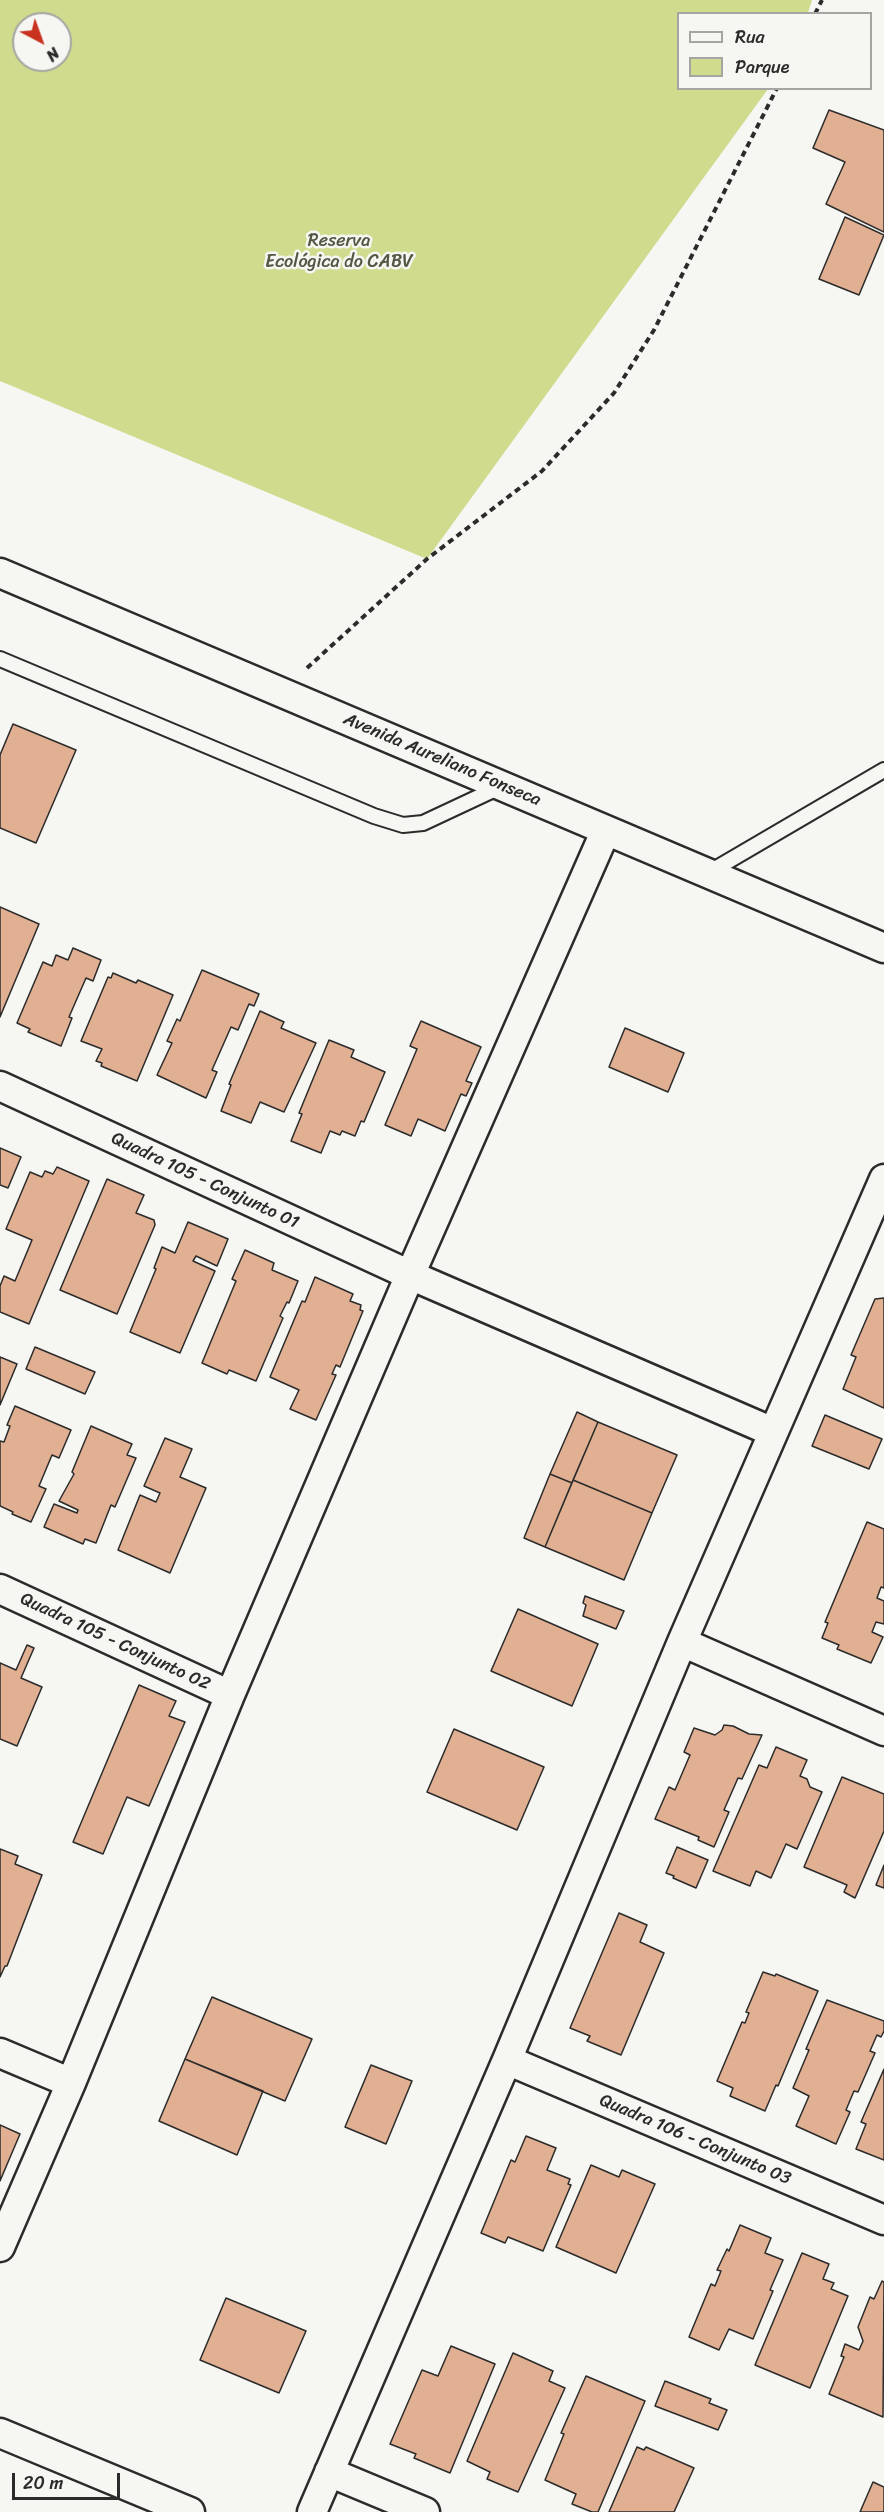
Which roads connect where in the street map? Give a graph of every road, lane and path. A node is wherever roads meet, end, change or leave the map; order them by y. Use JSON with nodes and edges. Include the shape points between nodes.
{"nodes":[{"id":1,"x":776,"y":90,"type":"edge"},
{"id":2,"x":0,"y":573,"type":"edge"},
{"id":3,"x":0,"y":658,"type":"edge"},
{"id":4,"x":281,"y":692,"type":"junction"},
{"id":5,"x":884,"y":770,"type":"edge"},
{"id":6,"x":503,"y":786,"type":"junction"},
{"id":7,"x":606,"y":830,"type":"junction"},
{"id":8,"x":708,"y":873,"type":"junction"},
{"id":9,"x":884,"y":948,"type":"edge"},
{"id":10,"x":0,"y":1086,"type":"edge"},
{"id":11,"x":884,"y":1179,"type":"edge"},
{"id":12,"x":874,"y":1232,"type":"edge"},
{"id":13,"x":410,"y":1275,"type":"junction"},
{"id":14,"x":773,"y":1432,"type":"junction"},
{"id":15,"x":0,"y":1589,"type":"edge"},
{"id":16,"x":682,"y":1642,"type":"junction"},
{"id":17,"x":230,"y":1695,"type":"junction"},
{"id":18,"x":884,"y":1731,"type":"edge"},
{"id":19,"x":0,"y":2053,"type":"edge"},
{"id":20,"x":507,"y":2060,"type":"junction"},
{"id":21,"x":71,"y":2083,"type":"junction"},
{"id":22,"x":884,"y":2220,"type":"edge"},
{"id":23,"x":0,"y":2247,"type":"edge"},
{"id":24,"x":0,"y":2433,"type":"edge"},
{"id":25,"x":329,"y":2472,"type":"junction"},
{"id":26,"x":190,"y":2512,"type":"edge"},
{"id":27,"x":312,"y":2512,"type":"edge"},
{"id":28,"x":425,"y":2512,"type":"edge"}],
"edges":[{"from":1,"to":4,"type":"path","via":[[654,330],[614,393],[542,471],[427,559]]},
{"from":2,"to":4,"type":"street","name":"Avenida Aureliano Fonseca"},
{"from":3,"to":6,"type":"lane","via":[[403,825],[431,820]]},
{"from":4,"to":6,"type":"street","name":"Avenida Aureliano Fonseca"},
{"from":5,"to":8,"type":"lane"},
{"from":6,"to":7,"type":"street","name":"Avenida Aureliano Fonseca"},
{"from":7,"to":8,"type":"street","name":"Avenida Aureliano Fonseca"},
{"from":7,"to":13,"type":"street"},
{"from":8,"to":9,"type":"street","name":"Avenida Aureliano Fonseca"},
{"from":10,"to":13,"type":"street","name":"Quadra 105 - Conjunto 01"},
{"from":11,"to":12,"type":"street"},
{"from":12,"to":14,"type":"street"},
{"from":13,"to":14,"type":"street","name":"Quadra 105 - Conjunto 01"},
{"from":13,"to":17,"type":"street"},
{"from":14,"to":16,"type":"street"},
{"from":15,"to":17,"type":"street","name":"Quadra 105 - Conjunto 02"},
{"from":16,"to":18,"type":"street"},
{"from":16,"to":20,"type":"street"},
{"from":17,"to":21,"type":"street"},
{"from":19,"to":21,"type":"street"},
{"from":20,"to":22,"type":"street","name":"Quadra 106 - Conjunto 03"},
{"from":20,"to":25,"type":"street"},
{"from":21,"to":23,"type":"street"},
{"from":24,"to":26,"type":"street"},
{"from":25,"to":27,"type":"street"},
{"from":25,"to":28,"type":"street"}]}
